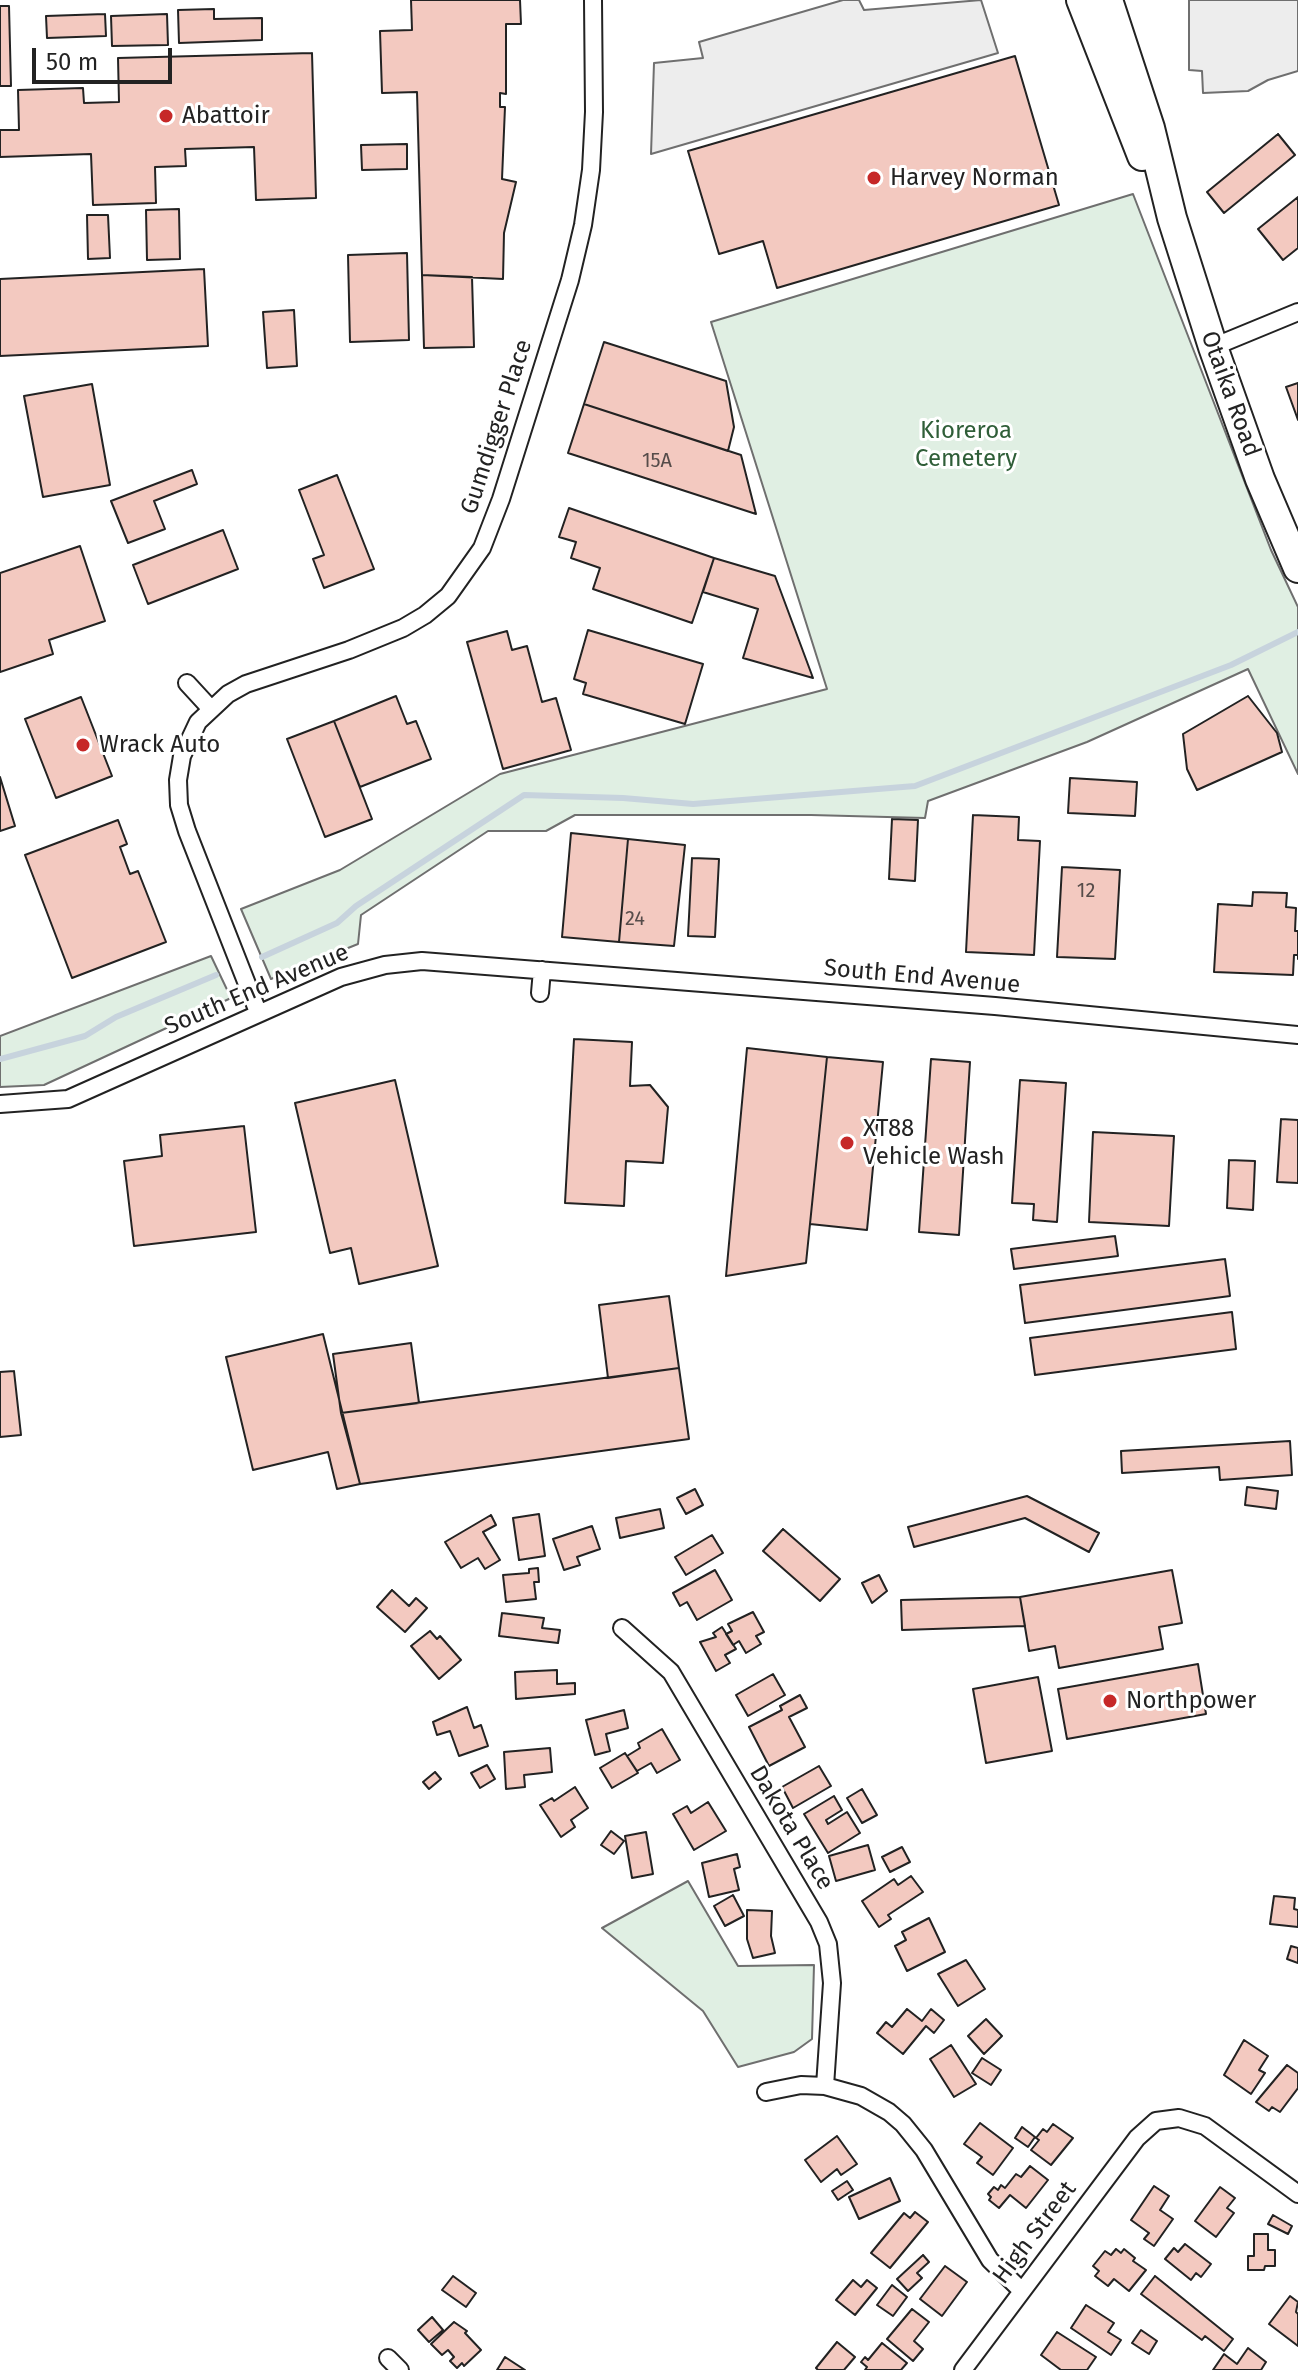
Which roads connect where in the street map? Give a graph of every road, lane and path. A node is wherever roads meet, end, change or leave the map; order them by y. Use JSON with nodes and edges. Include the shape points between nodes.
{"nodes":[{"id":1,"x":593,"y":0,"type":"edge"},
{"id":2,"x":1081,"y":0,"type":"edge"},
{"id":3,"x":1108,"y":0,"type":"edge"},
{"id":4,"x":1172,"y":218,"type":"junction"},
{"id":5,"x":1298,"y":312,"type":"edge"},
{"id":6,"x":1213,"y":347,"type":"junction"},
{"id":7,"x":1298,"y":568,"type":"edge"},
{"id":8,"x":187,"y":683,"type":"dead end"},
{"id":9,"x":210,"y":708,"type":"junction"},
{"id":10,"x":542,"y":970,"type":"junction"},
{"id":11,"x":540,"y":993,"type":"dead end"},
{"id":12,"x":258,"y":1012,"type":"junction"},
{"id":13,"x":1298,"y":1035,"type":"edge"},
{"id":14,"x":0,"y":1104,"type":"edge"},
{"id":15,"x":622,"y":1628,"type":"dead end"},
{"id":16,"x":825,"y":2086,"type":"junction"},
{"id":17,"x":766,"y":2092,"type":"dead end"},
{"id":18,"x":1298,"y":2194,"type":"edge"},
{"id":19,"x":1022,"y":2291,"type":"junction"},
{"id":20,"x":963,"y":2370,"type":"edge"}],
"edges":[{"from":1,"to":9,"type":"street","name":"Gumdigger Place","via":[[594,112],[583,225],[570,280],[482,548],[448,596],[403,628],[246,684]]},
{"from":2,"to":4,"type":"highway","name":"Otaika Road","via":[[1133,137]]},
{"from":3,"to":4,"type":"highway","name":"Otaika Road","via":[[1150,128]]},
{"from":4,"to":6,"type":"highway","name":"Otaika Road"},
{"from":5,"to":6,"type":"street"},
{"from":6,"to":7,"type":"highway","name":"Otaika Road"},
{"from":8,"to":9,"type":"street"},
{"from":9,"to":12,"type":"street","name":"Gumdigger Place","via":[[182,756],[179,805]]},
{"from":10,"to":11,"type":"street"},
{"from":10,"to":12,"type":"street","name":"South End Avenue","via":[[422,961],[385,965],[341,977]]},
{"from":10,"to":13,"type":"street","name":"South End Avenue"},
{"from":12,"to":14,"type":"street","name":"South End Avenue","via":[[68,1099]]},
{"from":15,"to":16,"type":"street","name":"Dakota Place","via":[[671,1672],[819,1922],[828,1944],[832,1983]]},
{"from":16,"to":17,"type":"street"},
{"from":16,"to":19,"type":"street","via":[[875,2103],[903,2124],[981,2248]]},
{"from":18,"to":19,"type":"street","name":"High Street","via":[[1205,2126],[1179,2118],[1156,2121]]},
{"from":19,"to":20,"type":"street","name":"High Street"}]}
